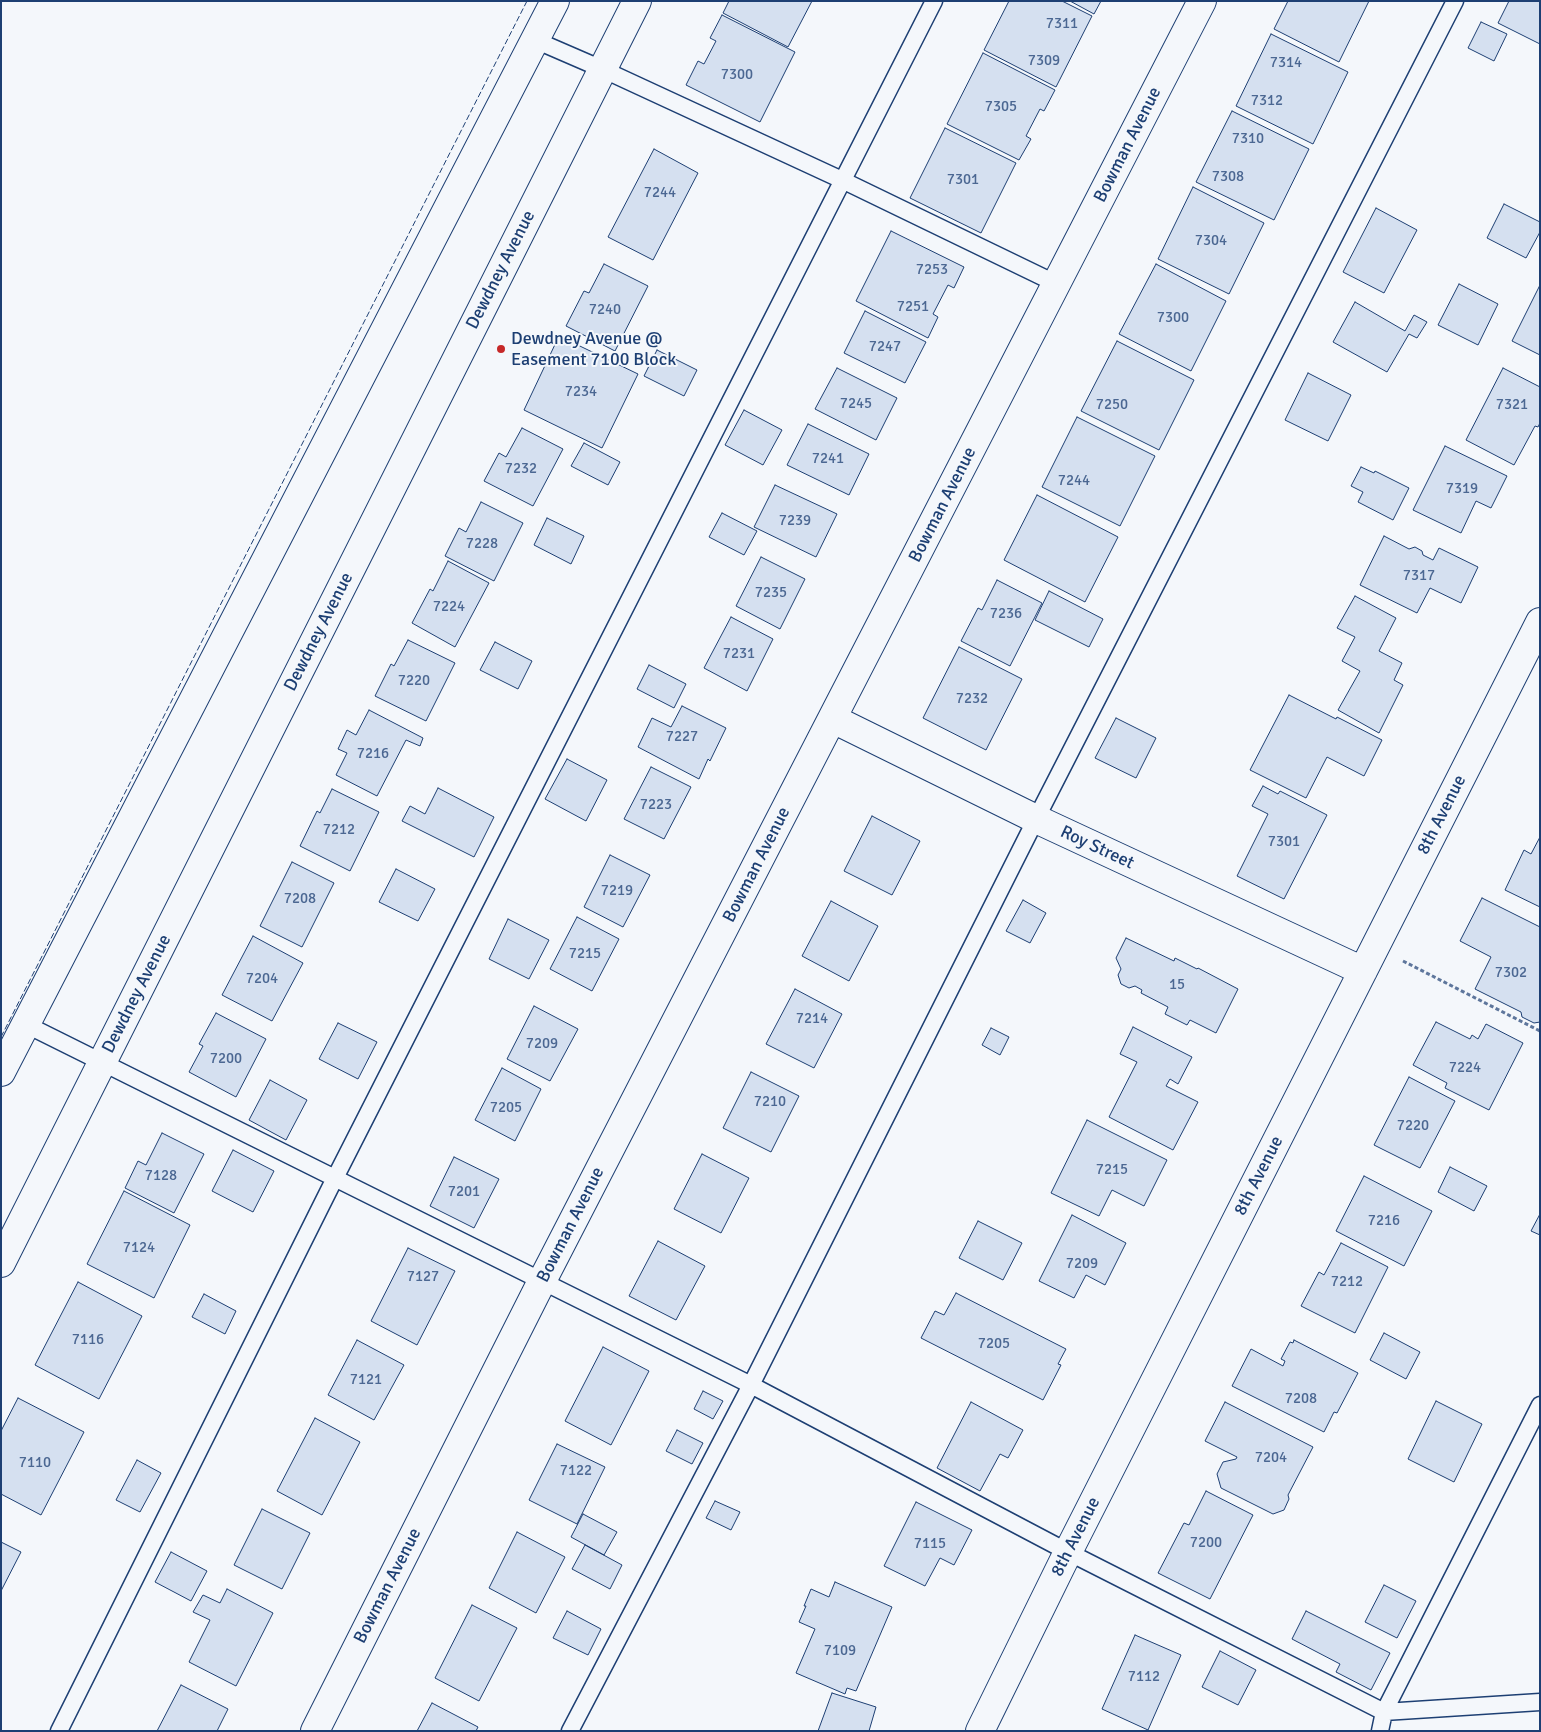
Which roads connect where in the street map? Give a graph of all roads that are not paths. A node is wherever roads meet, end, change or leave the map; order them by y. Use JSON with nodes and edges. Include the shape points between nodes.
{"nodes":[{"id":1,"x":555,"y":1,"type":"edge"},
{"id":2,"x":637,"y":1,"type":"edge"},
{"id":3,"x":934,"y":1,"type":"edge"},
{"id":4,"x":1202,"y":1,"type":"edge"},
{"id":5,"x":1455,"y":1,"type":"edge"},
{"id":6,"x":535,"y":40,"type":"junction"},
{"id":7,"x":602,"y":69,"type":"junction"},
{"id":8,"x":842,"y":180,"type":"junction"},
{"id":9,"x":1057,"y":284,"type":"junction"},
{"id":10,"x":1540,"y":622,"type":"edge"},
{"id":11,"x":833,"y":719,"type":"junction"},
{"id":12,"x":1036,"y":819,"type":"junction"},
{"id":13,"x":1369,"y":959,"type":"junction"},
{"id":14,"x":25,"y":1024,"type":"junction"},
{"id":15,"x":103,"y":1063,"type":"junction"},
{"id":16,"x":1,"y":1072,"type":"edge"},
{"id":17,"x":334,"y":1178,"type":"junction"},
{"id":18,"x":1,"y":1263,"type":"edge"},
{"id":19,"x":542,"y":1281,"type":"junction"},
{"id":20,"x":751,"y":1385,"type":"junction"},
{"id":21,"x":1540,"y":1405,"type":"edge"},
{"id":22,"x":1068,"y":1552,"type":"junction"},
{"id":23,"x":1540,"y":1702,"type":"edge"},
{"id":24,"x":1384,"y":1712,"type":"junction"},
{"id":25,"x":575,"y":1729,"type":"edge"},
{"id":26,"x":59,"y":1731,"type":"edge"},
{"id":27,"x":315,"y":1731,"type":"edge"},
{"id":28,"x":980,"y":1731,"type":"edge"},
{"id":29,"x":1380,"y":1731,"type":"edge"}],
"edges":[{"from":1,"to":6,"type":"street"},
{"from":2,"to":7,"type":"street","name":"Dewdney Avenue"},
{"from":3,"to":8,"type":"lane"},
{"from":4,"to":9,"type":"street","name":"Bowman Avenue"},
{"from":5,"to":12,"type":"lane"},
{"from":6,"to":7,"type":"lane"},
{"from":6,"to":14,"type":"street"},
{"from":7,"to":8,"type":"lane"},
{"from":7,"to":15,"type":"street","name":"Dewdney Avenue"},
{"from":8,"to":9,"type":"lane"},
{"from":8,"to":17,"type":"lane"},
{"from":9,"to":11,"type":"street","name":"Bowman Avenue"},
{"from":10,"to":13,"type":"street","name":"8th Avenue"},
{"from":11,"to":12,"type":"street","name":"Roy Street"},
{"from":11,"to":19,"type":"street","name":"Bowman Avenue"},
{"from":12,"to":13,"type":"street","name":"Roy Street"},
{"from":12,"to":20,"type":"lane"},
{"from":13,"to":22,"type":"street","name":"8th Avenue"},
{"from":14,"to":15,"type":"lane"},
{"from":14,"to":16,"type":"street"},
{"from":15,"to":17,"type":"lane"},
{"from":15,"to":18,"type":"street","name":"Dewdney Avenue"},
{"from":17,"to":19,"type":"lane"},
{"from":17,"to":26,"type":"lane"},
{"from":19,"to":20,"type":"lane"},
{"from":19,"to":27,"type":"street","name":"Bowman Avenue"},
{"from":20,"to":22,"type":"lane"},
{"from":20,"to":25,"type":"lane"},
{"from":21,"to":24,"type":"lane"},
{"from":22,"to":24,"type":"lane"},
{"from":22,"to":28,"type":"street","name":"8th Avenue"},
{"from":23,"to":24,"type":"lane"},
{"from":24,"to":29,"type":"lane"}]}
